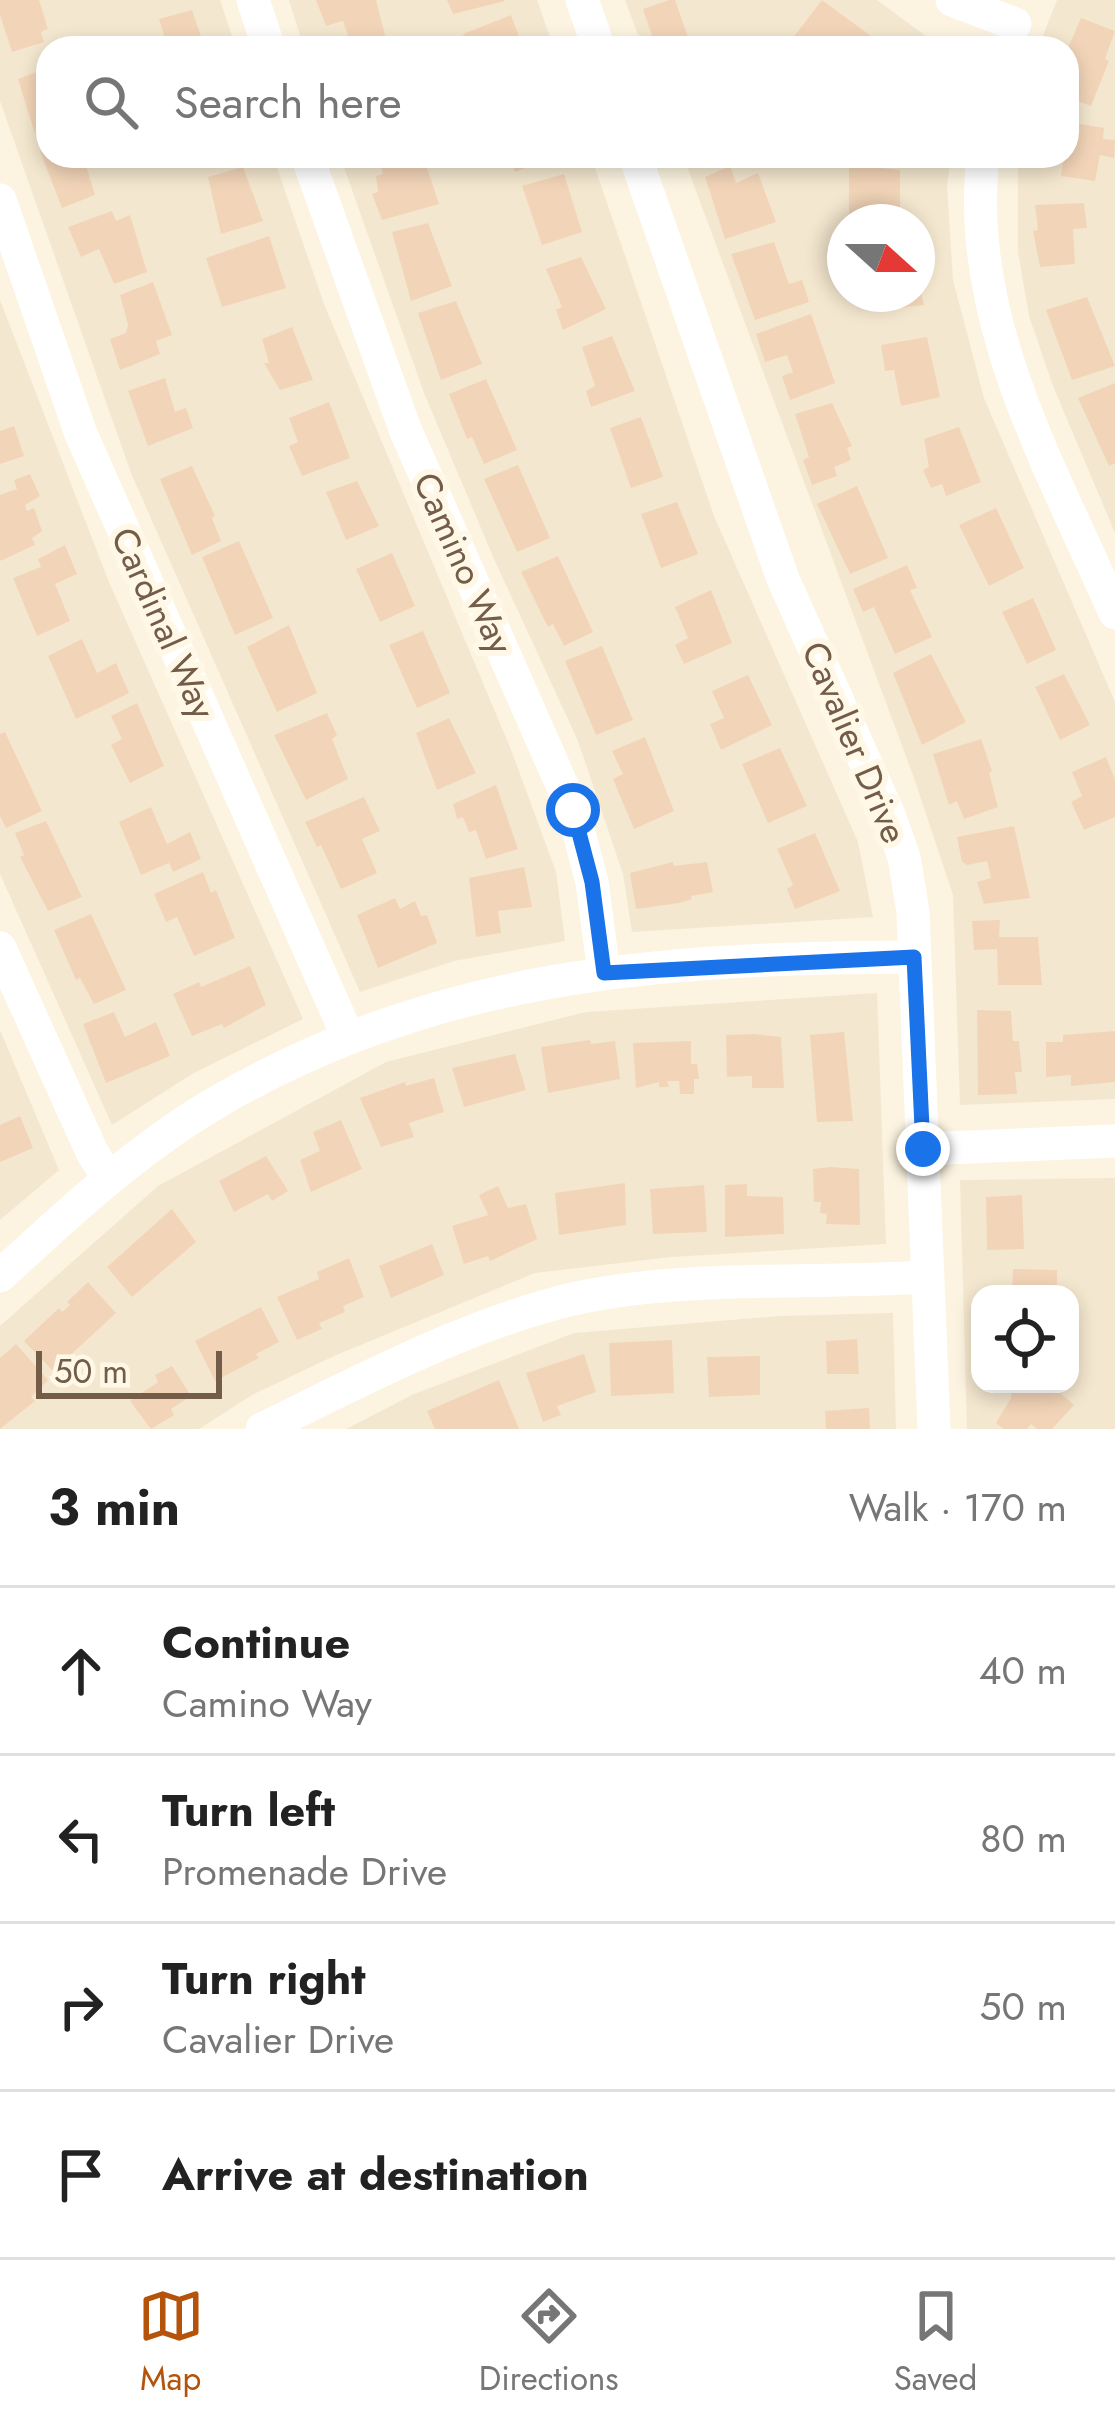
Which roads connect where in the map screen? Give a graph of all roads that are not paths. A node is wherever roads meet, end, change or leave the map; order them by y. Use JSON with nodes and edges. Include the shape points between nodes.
{"nodes":[{"id":1,"x":253,"y":0,"type":"edge"},
{"id":2,"x":582,"y":0,"type":"edge"},
{"id":3,"x":952,"y":0,"type":"edge"},
{"id":4,"x":1015,"y":24,"type":"edge"},
{"id":5,"x":265,"y":36,"type":"edge"},
{"id":6,"x":594,"y":36,"type":"edge"},
{"id":7,"x":311,"y":168,"type":"edge"},
{"id":8,"x":639,"y":168,"type":"edge"},
{"id":9,"x":983,"y":168,"type":"edge"},
{"id":10,"x":0,"y":200,"type":"edge"},
{"id":11,"x":9,"y":257,"type":"edge"},
{"id":12,"x":1115,"y":613,"type":"edge"},
{"id":13,"x":0,"y":948,"type":"edge"},
{"id":14,"x":914,"y":957,"type":"junction"},
{"id":15,"x":604,"y":973,"type":"junction"},
{"id":16,"x":347,"y":1037,"type":"junction"},
{"id":17,"x":1115,"y":1141,"type":"edge"},
{"id":18,"x":923,"y":1149,"type":"junction"},
{"id":19,"x":109,"y":1179,"type":"junction"},
{"id":20,"x":0,"y":1276,"type":"edge"},
{"id":21,"x":928,"y":1277,"type":"junction"},
{"id":22,"x":262,"y":1429,"type":"edge"},
{"id":23,"x":934,"y":1429,"type":"edge"}],
"edges":[{"from":1,"to":5,"type":"street"},
{"from":2,"to":6,"type":"street"},
{"from":3,"to":4,"type":"street"},
{"from":7,"to":15,"type":"street","name":"Camino Way","via":[[405,429],[573,810]]},
{"from":8,"to":14,"type":"street","name":"Cavalier Drive","via":[[783,579],[897,836]]},
{"from":9,"to":12,"type":"street","via":[[984,252],[998,333]]},
{"from":10,"to":11,"type":"street","name":"Cardinal Way"},
{"from":11,"to":16,"type":"street","name":"Cardinal Way"},
{"from":13,"to":19,"type":"street"},
{"from":14,"to":15,"type":"street"},
{"from":14,"to":18,"type":"street","name":"Cavalier Drive"},
{"from":15,"to":16,"type":"street","via":[[471,996]]},
{"from":16,"to":19,"type":"street","via":[[209,1106]]},
{"from":17,"to":18,"type":"street"},
{"from":18,"to":21,"type":"street","name":"Cavalier Drive"},
{"from":19,"to":20,"type":"street"},
{"from":21,"to":22,"type":"street","via":[[583,1297],[497,1322]]},
{"from":21,"to":23,"type":"street","name":"Cavalier Drive"}]}
